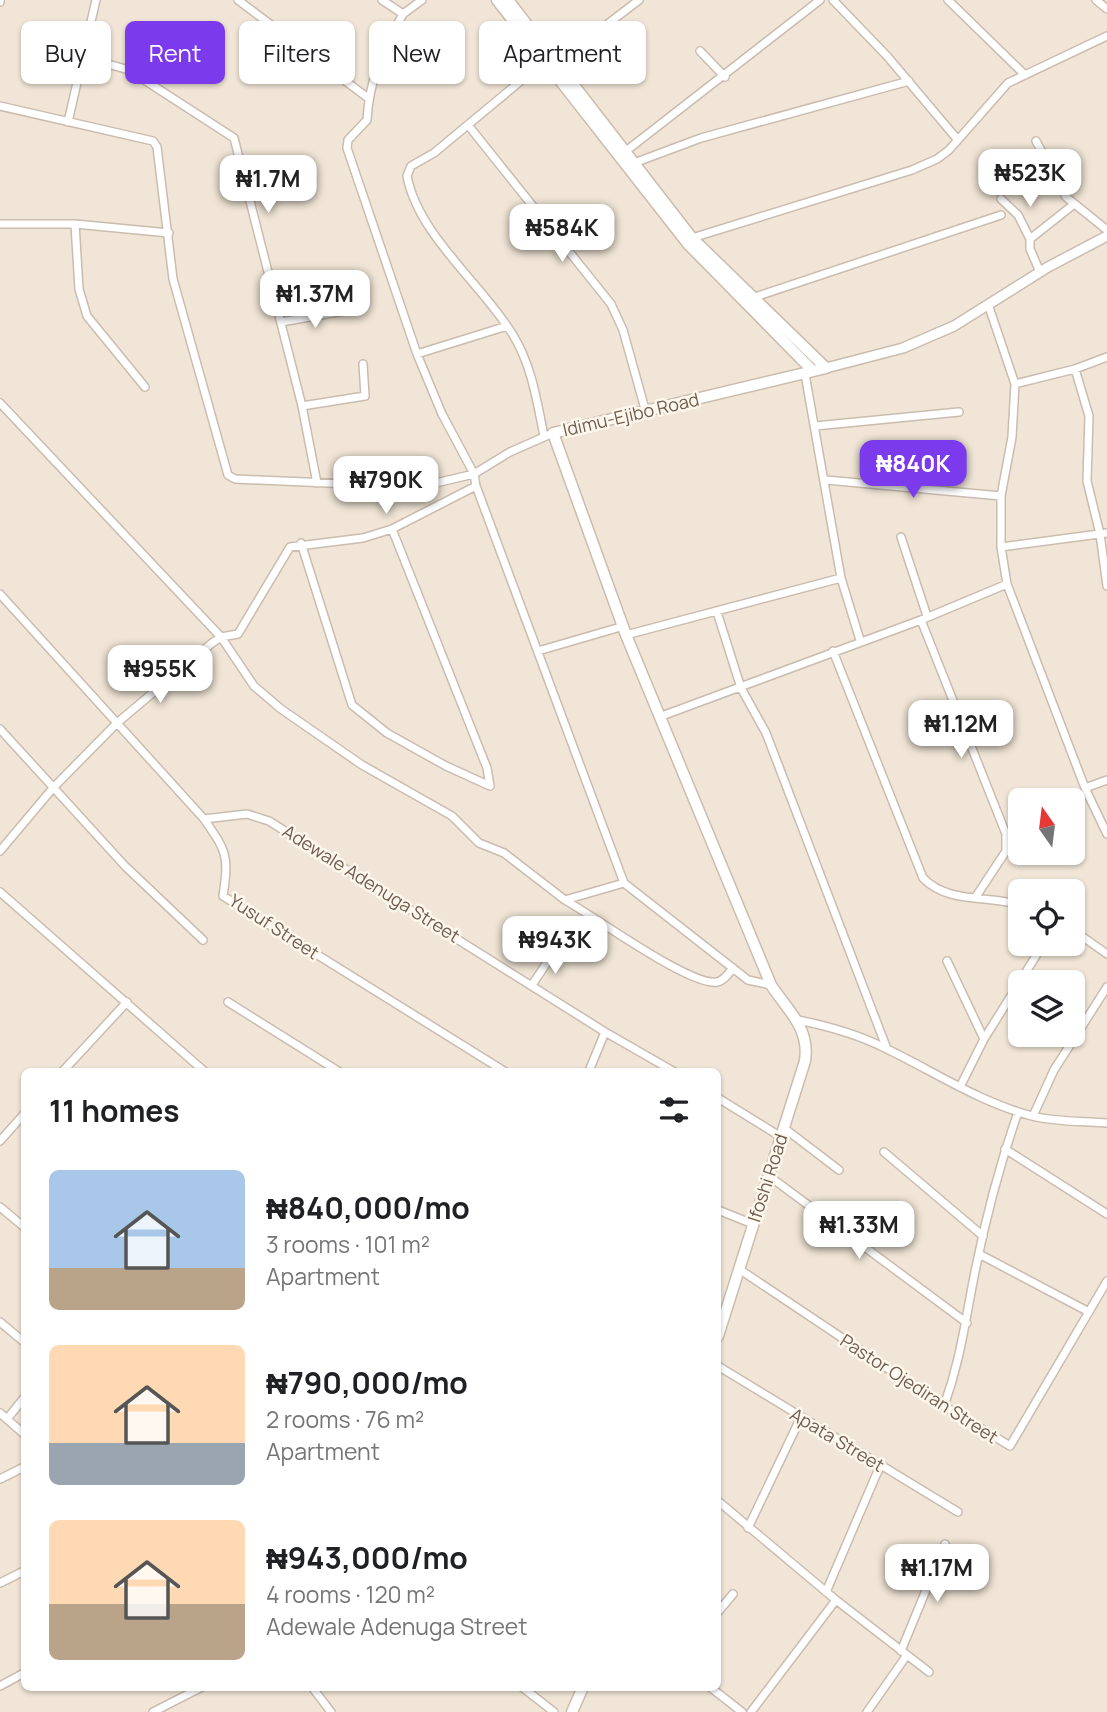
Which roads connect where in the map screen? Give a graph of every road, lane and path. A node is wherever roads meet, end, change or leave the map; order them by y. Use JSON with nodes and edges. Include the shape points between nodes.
{"nodes":[{"id":1,"x":96,"y":0,"type":"edge"},
{"id":2,"x":238,"y":0,"type":"edge"},
{"id":3,"x":382,"y":0,"type":"edge"},
{"id":4,"x":422,"y":0,"type":"edge"},
{"id":5,"x":497,"y":0,"type":"edge"},
{"id":6,"x":508,"y":0,"type":"edge"},
{"id":7,"x":820,"y":0,"type":"edge"},
{"id":8,"x":833,"y":0,"type":"edge"},
{"id":9,"x":948,"y":0,"type":"edge"},
{"id":10,"x":635,"y":1,"type":"edge"},
{"id":11,"x":1098,"y":1,"type":"edge"},
{"id":12,"x":1107,"y":9,"type":"edge"},
{"id":13,"x":403,"y":15,"type":"junction"},
{"id":14,"x":91,"y":21,"type":"edge"},
{"id":15,"x":514,"y":21,"type":"edge"},
{"id":16,"x":525,"y":21,"type":"edge"},
{"id":17,"x":610,"y":21,"type":"edge"},
{"id":18,"x":1107,"y":36,"type":"edge"},
{"id":19,"x":700,"y":51,"type":"dead end"},
{"id":20,"x":111,"y":65,"type":"edge"},
{"id":21,"x":1025,"y":75,"type":"junction"},
{"id":22,"x":725,"y":77,"type":"junction"},
{"id":23,"x":909,"y":81,"type":"junction"},
{"id":24,"x":77,"y":84,"type":"edge"},
{"id":25,"x":517,"y":84,"type":"edge"},
{"id":26,"x":565,"y":84,"type":"edge"},
{"id":27,"x":575,"y":84,"type":"edge"},
{"id":28,"x":368,"y":98,"type":"junction"},
{"id":29,"x":0,"y":107,"type":"edge"},
{"id":30,"x":68,"y":122,"type":"junction"},
{"id":31,"x":468,"y":125,"type":"junction"},
{"id":32,"x":957,"y":139,"type":"junction"},
{"id":33,"x":1036,"y":141,"type":"dead end"},
{"id":34,"x":626,"y":151,"type":"junction"},
{"id":35,"x":634,"y":163,"type":"junction"},
{"id":36,"x":645,"y":184,"type":"junction"},
{"id":37,"x":1001,"y":199,"type":"dead end"},
{"id":38,"x":1073,"y":205,"type":"junction"},
{"id":39,"x":1001,"y":215,"type":"dead end"},
{"id":40,"x":0,"y":224,"type":"edge"},
{"id":41,"x":75,"y":224,"type":"junction"},
{"id":42,"x":1107,"y":230,"type":"edge"},
{"id":43,"x":169,"y":233,"type":"junction"},
{"id":44,"x":1107,"y":236,"type":"edge"},
{"id":45,"x":692,"y":238,"type":"junction"},
{"id":46,"x":1030,"y":239,"type":"junction"},
{"id":47,"x":702,"y":253,"type":"junction"},
{"id":48,"x":1040,"y":272,"type":"junction"},
{"id":49,"x":752,"y":298,"type":"junction"},
{"id":50,"x":989,"y":307,"type":"junction"},
{"id":51,"x":344,"y":311,"type":"dead end"},
{"id":52,"x":281,"y":322,"type":"junction"},
{"id":53,"x":507,"y":326,"type":"junction"},
{"id":54,"x":417,"y":354,"type":"junction"},
{"id":55,"x":1107,"y":357,"type":"edge"},
{"id":56,"x":363,"y":364,"type":"dead end"},
{"id":57,"x":826,"y":368,"type":"junction"},
{"id":58,"x":1075,"y":369,"type":"junction"},
{"id":59,"x":809,"y":373,"type":"junction"},
{"id":60,"x":1015,"y":384,"type":"junction"},
{"id":61,"x":145,"y":387,"type":"dead end"},
{"id":62,"x":0,"y":403,"type":"edge"},
{"id":63,"x":302,"y":406,"type":"junction"},
{"id":64,"x":646,"y":409,"type":"junction"},
{"id":65,"x":959,"y":412,"type":"dead end"},
{"id":66,"x":815,"y":426,"type":"junction"},
{"id":67,"x":548,"y":435,"type":"junction"},
{"id":68,"x":474,"y":474,"type":"junction"},
{"id":69,"x":826,"y":480,"type":"junction"},
{"id":70,"x":317,"y":483,"type":"junction"},
{"id":71,"x":475,"y":486,"type":"junction"},
{"id":72,"x":1001,"y":496,"type":"junction"},
{"id":73,"x":392,"y":529,"type":"junction"},
{"id":74,"x":1104,"y":533,"type":"edge"},
{"id":75,"x":901,"y":537,"type":"dead end"},
{"id":76,"x":301,"y":543,"type":"junction"},
{"id":77,"x":1001,"y":547,"type":"junction"},
{"id":78,"x":841,"y":578,"type":"junction"},
{"id":79,"x":1007,"y":584,"type":"junction"},
{"id":80,"x":1107,"y":586,"type":"edge"},
{"id":81,"x":0,"y":594,"type":"edge"},
{"id":82,"x":717,"y":612,"type":"junction"},
{"id":83,"x":924,"y":618,"type":"junction"},
{"id":84,"x":625,"y":631,"type":"junction"},
{"id":85,"x":221,"y":637,"type":"junction"},
{"id":86,"x":860,"y":640,"type":"junction"},
{"id":87,"x":538,"y":651,"type":"junction"},
{"id":88,"x":833,"y":651,"type":"junction"},
{"id":89,"x":741,"y":688,"type":"junction"},
{"id":90,"x":659,"y":717,"type":"junction"},
{"id":91,"x":117,"y":723,"type":"junction"},
{"id":92,"x":0,"y":729,"type":"edge"},
{"id":93,"x":1107,"y":780,"type":"edge"},
{"id":94,"x":53,"y":788,"type":"junction"},
{"id":95,"x":1085,"y":788,"type":"edge"},
{"id":96,"x":1085,"y":789,"type":"joint"},
{"id":97,"x":204,"y":819,"type":"junction"},
{"id":98,"x":1107,"y":834,"type":"edge"},
{"id":99,"x":0,"y":851,"type":"edge"},
{"id":100,"x":624,"y":883,"type":"junction"},
{"id":101,"x":0,"y":892,"type":"edge"},
{"id":102,"x":975,"y":898,"type":"junction"},
{"id":103,"x":565,"y":900,"type":"junction"},
{"id":104,"x":1008,"y":903,"type":"edge"},
{"id":105,"x":1085,"y":938,"type":"edge"},
{"id":106,"x":203,"y":940,"type":"dead end"},
{"id":107,"x":554,"y":951,"type":"dead end"},
{"id":108,"x":1107,"y":954,"type":"edge"},
{"id":109,"x":1036,"y":956,"type":"edge"},
{"id":110,"x":947,"y":961,"type":"dead end"},
{"id":111,"x":733,"y":968,"type":"junction"},
{"id":112,"x":532,"y":985,"type":"junction"},
{"id":113,"x":771,"y":985,"type":"junction"},
{"id":114,"x":1107,"y":986,"type":"edge"},
{"id":115,"x":127,"y":1002,"type":"junction"},
{"id":116,"x":228,"y":1002,"type":"dead end"},
{"id":117,"x":798,"y":1020,"type":"junction"},
{"id":118,"x":604,"y":1032,"type":"junction"},
{"id":119,"x":984,"y":1039,"type":"junction"},
{"id":120,"x":887,"y":1049,"type":"junction"},
{"id":121,"x":66,"y":1068,"type":"edge"},
{"id":122,"x":201,"y":1068,"type":"edge"},
{"id":123,"x":333,"y":1068,"type":"edge"},
{"id":124,"x":499,"y":1068,"type":"edge"},
{"id":125,"x":591,"y":1068,"type":"edge"},
{"id":126,"x":668,"y":1068,"type":"edge"},
{"id":127,"x":960,"y":1087,"type":"junction"},
{"id":128,"x":721,"y":1100,"type":"edge"},
{"id":129,"x":1018,"y":1112,"type":"junction"},
{"id":130,"x":1033,"y":1116,"type":"junction"},
{"id":131,"x":21,"y":1117,"type":"edge"},
{"id":132,"x":1107,"y":1123,"type":"edge"},
{"id":133,"x":782,"y":1132,"type":"junction"},
{"id":134,"x":0,"y":1141,"type":"edge"},
{"id":135,"x":1005,"y":1149,"type":"junction"},
{"id":136,"x":884,"y":1152,"type":"dead end"},
{"id":137,"x":839,"y":1170,"type":"dead end"},
{"id":138,"x":769,"y":1176,"type":"junction"},
{"id":139,"x":0,"y":1207,"type":"edge"},
{"id":140,"x":721,"y":1211,"type":"edge"},
{"id":141,"x":1107,"y":1214,"type":"edge"},
{"id":142,"x":21,"y":1224,"type":"edge"},
{"id":143,"x":753,"y":1224,"type":"junction"},
{"id":144,"x":984,"y":1236,"type":"junction"},
{"id":145,"x":981,"y":1255,"type":"junction"},
{"id":146,"x":739,"y":1269,"type":"junction"},
{"id":147,"x":1107,"y":1281,"type":"edge"},
{"id":148,"x":722,"y":1304,"type":"edge"},
{"id":149,"x":1089,"y":1312,"type":"junction"},
{"id":150,"x":0,"y":1322,"type":"edge"},
{"id":151,"x":967,"y":1322,"type":"junction"},
{"id":152,"x":21,"y":1340,"type":"edge"},
{"id":153,"x":721,"y":1368,"type":"edge"},
{"id":154,"x":21,"y":1402,"type":"edge"},
{"id":155,"x":944,"y":1406,"type":"junction"},
{"id":156,"x":0,"y":1413,"type":"edge"},
{"id":157,"x":800,"y":1417,"type":"junction"},
{"id":158,"x":7,"y":1419,"type":"junction"},
{"id":159,"x":21,"y":1431,"type":"edge"},
{"id":160,"x":880,"y":1466,"type":"junction"},
{"id":161,"x":21,"y":1468,"type":"edge"},
{"id":162,"x":0,"y":1479,"type":"edge"},
{"id":163,"x":721,"y":1504,"type":"edge"},
{"id":164,"x":958,"y":1512,"type":"dead end"},
{"id":165,"x":748,"y":1528,"type":"junction"},
{"id":166,"x":945,"y":1544,"type":"dead end"},
{"id":167,"x":21,"y":1572,"type":"edge"},
{"id":168,"x":0,"y":1583,"type":"edge"},
{"id":169,"x":826,"y":1592,"type":"junction"},
{"id":170,"x":733,"y":1594,"type":"dead end"},
{"id":171,"x":836,"y":1600,"type":"junction"},
{"id":172,"x":721,"y":1608,"type":"edge"},
{"id":173,"x":904,"y":1653,"type":"junction"},
{"id":174,"x":929,"y":1672,"type":"dead end"},
{"id":175,"x":21,"y":1675,"type":"edge"},
{"id":176,"x":0,"y":1686,"type":"edge"},
{"id":177,"x":194,"y":1691,"type":"edge"},
{"id":178,"x":315,"y":1691,"type":"edge"},
{"id":179,"x":527,"y":1691,"type":"edge"},
{"id":180,"x":581,"y":1691,"type":"edge"},
{"id":181,"x":715,"y":1691,"type":"edge"},
{"id":182,"x":153,"y":1712,"type":"edge"},
{"id":183,"x":331,"y":1712,"type":"edge"},
{"id":184,"x":555,"y":1712,"type":"edge"},
{"id":185,"x":572,"y":1712,"type":"edge"},
{"id":186,"x":742,"y":1712,"type":"edge"},
{"id":187,"x":751,"y":1712,"type":"edge"},
{"id":188,"x":867,"y":1712,"type":"edge"}],
"edges":[{"from":1,"to":14,"type":"street"},
{"from":2,"to":28,"type":"street"},
{"from":3,"to":13,"type":"street"},
{"from":4,"to":13,"type":"street"},
{"from":5,"to":15,"type":"main road"},
{"from":6,"to":16,"type":"main road"},
{"from":7,"to":22,"type":"street"},
{"from":8,"to":23,"type":"street"},
{"from":9,"to":21,"type":"street"},
{"from":10,"to":17,"type":"street"},
{"from":11,"to":12,"type":"street"},
{"from":13,"to":28,"type":"street","via":[[383,46]]},
{"from":18,"to":21,"type":"street"},
{"from":19,"to":22,"type":"street"},
{"from":20,"to":52,"type":"street","via":[[129,70],[234,138]]},
{"from":21,"to":32,"type":"street","via":[[1008,83]]},
{"from":22,"to":34,"type":"street"},
{"from":23,"to":32,"type":"street"},
{"from":23,"to":35,"type":"street","via":[[701,138]]},
{"from":24,"to":30,"type":"street"},
{"from":25,"to":31,"type":"street"},
{"from":26,"to":36,"type":"main road"},
{"from":27,"to":34,"type":"main road"},
{"from":28,"to":54,"type":"street","via":[[368,120],[348,140],[347,148]]},
{"from":29,"to":30,"type":"street"},
{"from":30,"to":43,"type":"street","via":[[153,141]]},
{"from":31,"to":53,"type":"street","via":[[411,166],[409,190],[420,214]]},
{"from":31,"to":64,"type":"street","via":[[611,304]]},
{"from":32,"to":45,"type":"street","via":[[937,159],[912,170]]},
{"from":33,"to":38,"type":"street"},
{"from":34,"to":35,"type":"main road"},
{"from":35,"to":36,"type":"main road"},
{"from":36,"to":45,"type":"main road"},
{"from":36,"to":47,"type":"main road"},
{"from":37,"to":46,"type":"street","via":[[1018,215]]},
{"from":38,"to":42,"type":"street"},
{"from":38,"to":46,"type":"street"},
{"from":39,"to":49,"type":"street"},
{"from":40,"to":41,"type":"street"},
{"from":41,"to":43,"type":"street"},
{"from":41,"to":61,"type":"street","via":[[84,309]]},
{"from":43,"to":70,"type":"street","via":[[173,279],[228,475]]},
{"from":44,"to":48,"type":"street"},
{"from":45,"to":47,"type":"main road"},
{"from":46,"to":48,"type":"street"},
{"from":47,"to":49,"type":"main road"},
{"from":47,"to":59,"type":"main road"},
{"from":48,"to":50,"type":"street"},
{"from":49,"to":57,"type":"main road"},
{"from":50,"to":57,"type":"street","via":[[903,348]]},
{"from":50,"to":60,"type":"street"},
{"from":51,"to":52,"type":"street"},
{"from":52,"to":63,"type":"street"},
{"from":53,"to":54,"type":"street"},
{"from":53,"to":67,"type":"street","via":[[530,373]]},
{"from":54,"to":68,"type":"street"},
{"from":55,"to":58,"type":"street"},
{"from":56,"to":63,"type":"street","via":[[365,396]]},
{"from":57,"to":59,"type":"main road","name":"Idimu-Ejibo Road"},
{"from":58,"to":60,"type":"street"},
{"from":58,"to":74,"type":"street","via":[[1089,416],[1087,481]]},
{"from":59,"to":64,"type":"main road","name":"Idimu-Ejibo Road"},
{"from":59,"to":66,"type":"street"},
{"from":60,"to":72,"type":"street","via":[[1013,437]]},
{"from":62,"to":85,"type":"street"},
{"from":63,"to":70,"type":"street"},
{"from":64,"to":67,"type":"main road","name":"Idimu-Ejibo Road"},
{"from":65,"to":66,"type":"street"},
{"from":66,"to":69,"type":"street"},
{"from":67,"to":68,"type":"street"},
{"from":67,"to":84,"type":"main road","name":"Idimu-Ejibo Road"},
{"from":68,"to":70,"type":"street","via":[[419,487]]},
{"from":68,"to":71,"type":"street"},
{"from":69,"to":72,"type":"street"},
{"from":69,"to":78,"type":"street"},
{"from":71,"to":73,"type":"street"},
{"from":71,"to":87,"type":"street"},
{"from":72,"to":77,"type":"street"},
{"from":73,"to":76,"type":"street","via":[[363,538]]},
{"from":73,"to":76,"type":"street","via":[[487,768],[490,786],[387,733],[352,705]]},
{"from":74,"to":77,"type":"street"},
{"from":74,"to":80,"type":"street"},
{"from":75,"to":83,"type":"street"},
{"from":76,"to":85,"type":"street","via":[[287,550],[242,630]]},
{"from":77,"to":79,"type":"street"},
{"from":78,"to":82,"type":"street"},
{"from":78,"to":86,"type":"street"},
{"from":79,"to":83,"type":"street"},
{"from":79,"to":95,"type":"street"},
{"from":81,"to":91,"type":"street","name":"Yusuf Street"},
{"from":82,"to":84,"type":"street"},
{"from":82,"to":89,"type":"street"},
{"from":83,"to":86,"type":"street"},
{"from":83,"to":102,"type":"street","via":[[1006,834],[1006,851]]},
{"from":84,"to":87,"type":"street"},
{"from":84,"to":90,"type":"main road","name":"Idimu-Ejibo Road"},
{"from":85,"to":91,"type":"street"},
{"from":85,"to":103,"type":"street","via":[[254,686],[281,709],[362,765],[452,816],[479,843],[503,853]]},
{"from":86,"to":88,"type":"street"},
{"from":87,"to":100,"type":"street"},
{"from":88,"to":89,"type":"street"},
{"from":88,"to":102,"type":"street","via":[[923,878],[932,887]]},
{"from":89,"to":90,"type":"street"},
{"from":89,"to":120,"type":"street","via":[[766,733]]},
{"from":90,"to":113,"type":"main road","name":"Idimu-Ejibo Road"},
{"from":91,"to":94,"type":"street"},
{"from":91,"to":97,"type":"street","name":"Yusuf Street"},
{"from":92,"to":94,"type":"street"},
{"from":93,"to":96,"type":"street"},
{"from":94,"to":99,"type":"street"},
{"from":94,"to":106,"type":"street","via":[[125,866]]},
{"from":96,"to":98,"type":"street"},
{"from":97,"to":112,"type":"street","name":"Adewale Adenuga Street","via":[[247,814],[269,821]]},
{"from":97,"to":124,"type":"street","name":"Yusuf Street","via":[[224,847],[228,868],[223,896]]},
{"from":100,"to":103,"type":"street"},
{"from":100,"to":111,"type":"street"},
{"from":101,"to":115,"type":"street"},
{"from":102,"to":104,"type":"street"},
{"from":103,"to":111,"type":"street","via":[[668,964],[714,983]]},
{"from":105,"to":108,"type":"street"},
{"from":107,"to":112,"type":"street"},
{"from":109,"to":119,"type":"street"},
{"from":110,"to":119,"type":"street"},
{"from":111,"to":113,"type":"street","via":[[748,980]]},
{"from":112,"to":118,"type":"street","name":"Adewale Adenuga Street"},
{"from":113,"to":117,"type":"main road","name":"Idimu-Ejibo Road"},
{"from":114,"to":130,"type":"street","via":[[1054,1070]]},
{"from":115,"to":121,"type":"street"},
{"from":115,"to":122,"type":"street"},
{"from":116,"to":123,"type":"street"},
{"from":117,"to":120,"type":"street","via":[[836,1028]]},
{"from":117,"to":133,"type":"main road","name":"Ifoshi Road","via":[[806,1051]]},
{"from":118,"to":125,"type":"street"},
{"from":118,"to":126,"type":"street","name":"Adewale Adenuga Street"},
{"from":119,"to":127,"type":"street"},
{"from":120,"to":127,"type":"street"},
{"from":127,"to":129,"type":"street"},
{"from":128,"to":133,"type":"street"},
{"from":129,"to":130,"type":"street"},
{"from":129,"to":135,"type":"street"},
{"from":130,"to":132,"type":"street"},
{"from":131,"to":134,"type":"street"},
{"from":133,"to":137,"type":"street"},
{"from":133,"to":138,"type":"main road","name":"Ifoshi Road"},
{"from":135,"to":141,"type":"street"},
{"from":135,"to":144,"type":"street"},
{"from":136,"to":144,"type":"street"},
{"from":138,"to":143,"type":"main road","name":"Ifoshi Road"},
{"from":138,"to":151,"type":"street"},
{"from":139,"to":142,"type":"street"},
{"from":140,"to":143,"type":"street"},
{"from":143,"to":146,"type":"main road","name":"Ifoshi Road"},
{"from":144,"to":145,"type":"street"},
{"from":145,"to":149,"type":"street"},
{"from":145,"to":151,"type":"street"},
{"from":146,"to":148,"type":"main road","name":"Ifoshi Road"},
{"from":146,"to":155,"type":"street","name":"Pastor Ojediran Street"},
{"from":147,"to":149,"type":"street","name":"Pastor Ojediran Street"},
{"from":149,"to":155,"type":"street","name":"Pastor Ojediran Street","via":[[1010,1447]]},
{"from":150,"to":152,"type":"street"},
{"from":151,"to":155,"type":"street"},
{"from":153,"to":157,"type":"street","name":"Apata Street"},
{"from":154,"to":158,"type":"street"},
{"from":156,"to":158,"type":"street"},
{"from":157,"to":160,"type":"street","name":"Apata Street"},
{"from":157,"to":165,"type":"street"},
{"from":158,"to":159,"type":"street"},
{"from":160,"to":164,"type":"street","name":"Apata Street"},
{"from":160,"to":169,"type":"street"},
{"from":161,"to":162,"type":"street"},
{"from":163,"to":165,"type":"street"},
{"from":165,"to":169,"type":"street"},
{"from":166,"to":173,"type":"street"},
{"from":167,"to":168,"type":"street"},
{"from":169,"to":171,"type":"street"},
{"from":170,"to":172,"type":"street"},
{"from":171,"to":173,"type":"street"},
{"from":171,"to":187,"type":"street"},
{"from":173,"to":174,"type":"street"},
{"from":173,"to":188,"type":"street"},
{"from":175,"to":176,"type":"street"},
{"from":177,"to":182,"type":"street"},
{"from":178,"to":183,"type":"street"},
{"from":179,"to":184,"type":"street"},
{"from":180,"to":185,"type":"main road"},
{"from":181,"to":186,"type":"street"}]}
